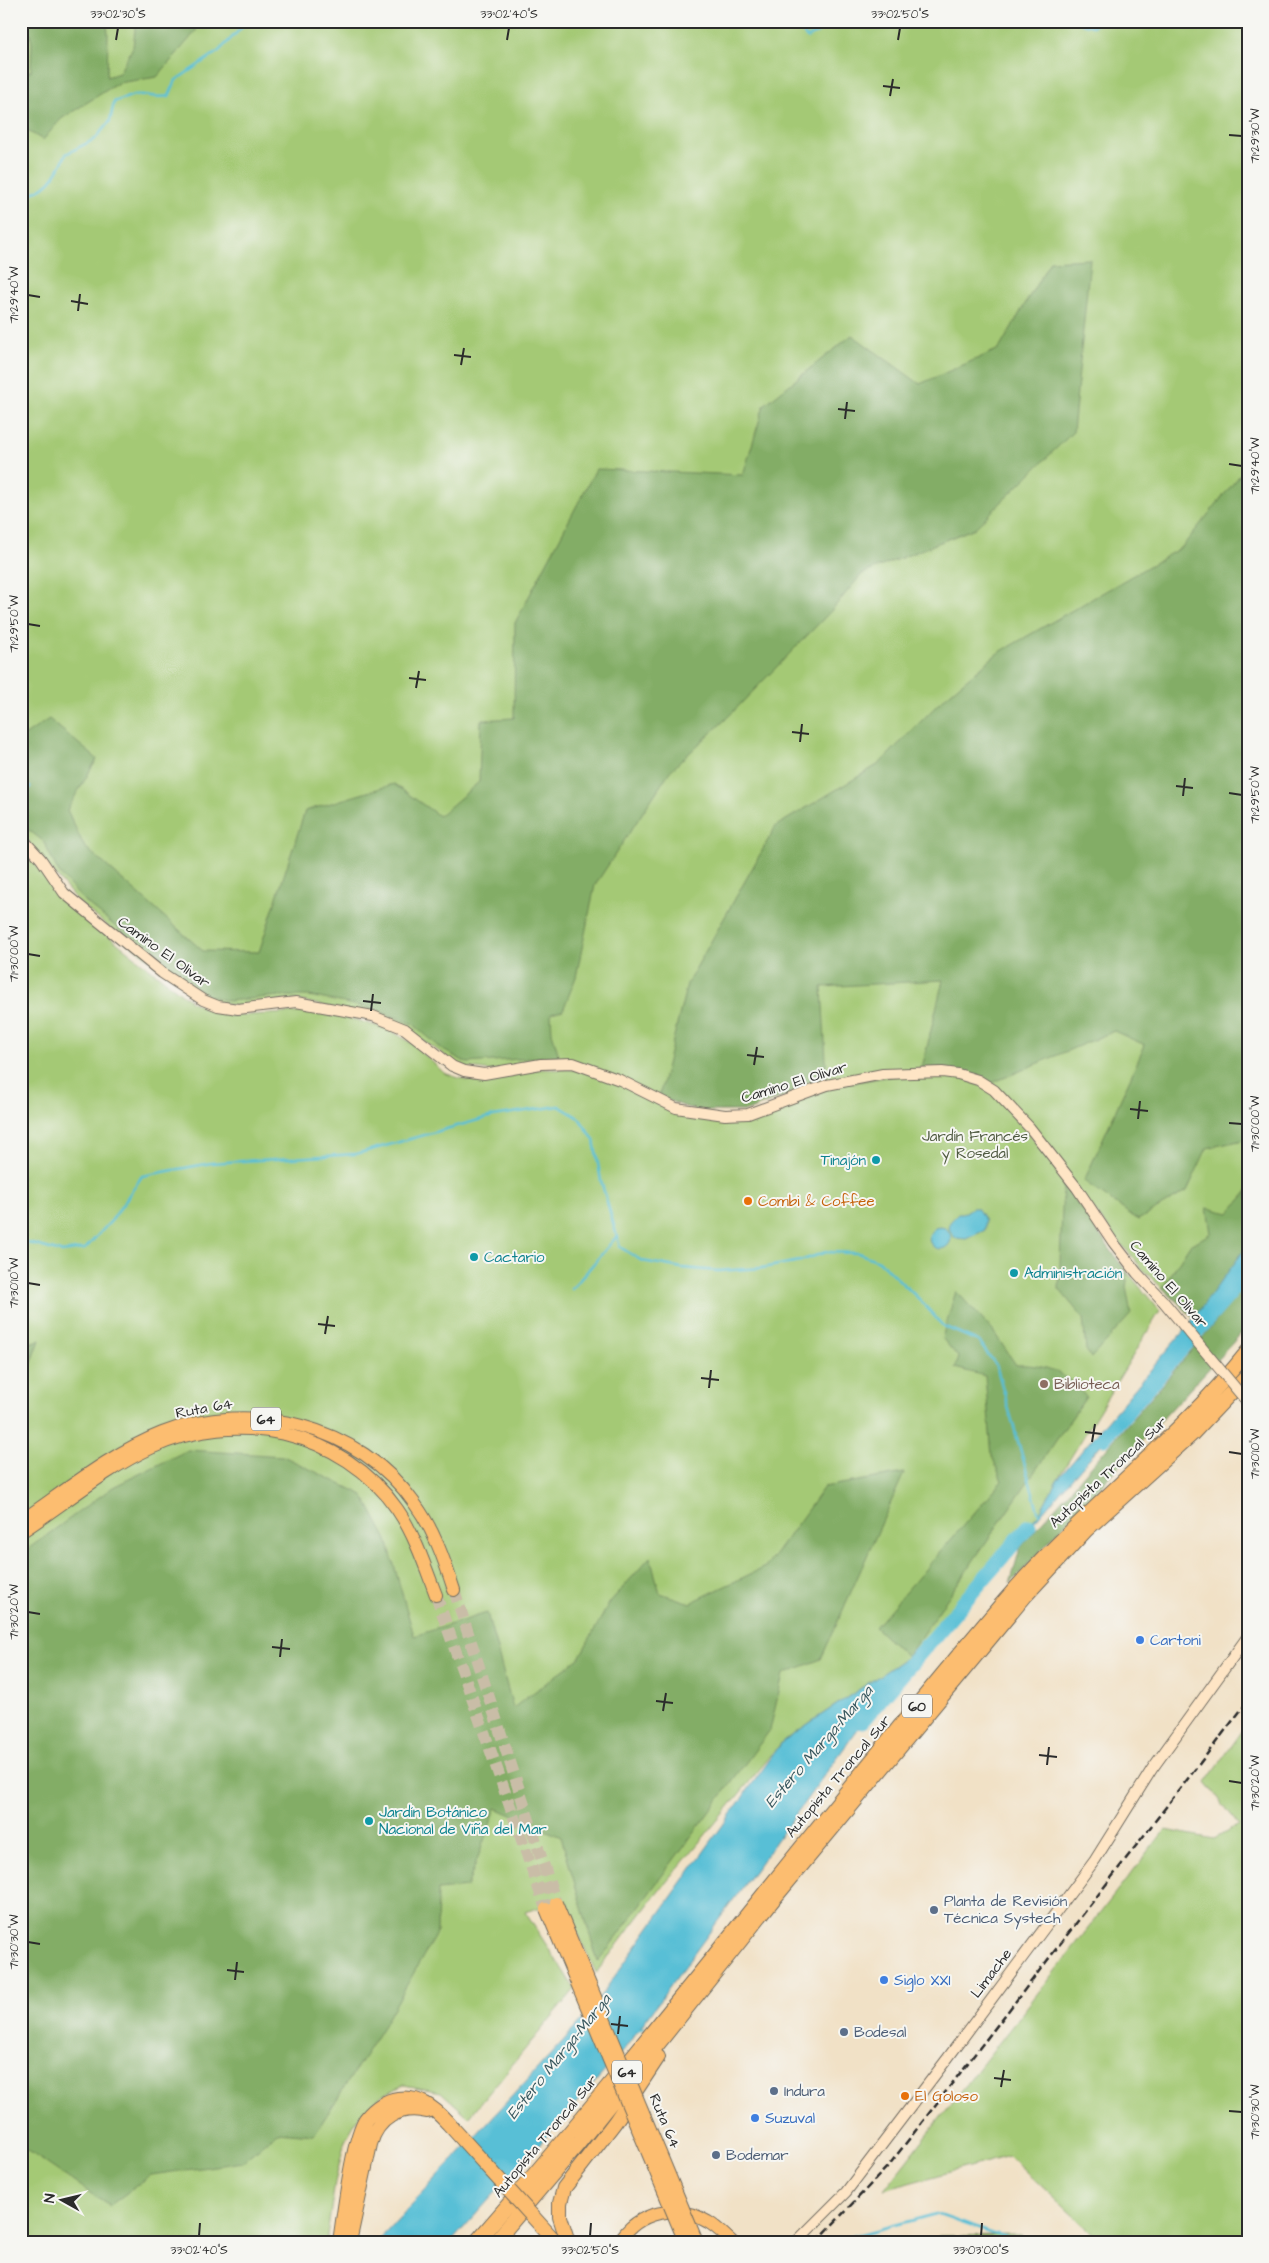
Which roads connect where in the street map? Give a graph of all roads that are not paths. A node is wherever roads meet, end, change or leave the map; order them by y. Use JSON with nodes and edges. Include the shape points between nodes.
{"nodes":[{"id":1,"x":21,"y":837,"type":"edge"},
{"id":2,"x":1248,"y":1351,"type":"edge"},
{"id":3,"x":1248,"y":1375,"type":"edge"},
{"id":4,"x":1248,"y":1403,"type":"edge"},
{"id":5,"x":21,"y":1521,"type":"edge"},
{"id":6,"x":21,"y":1532,"type":"edge"},
{"id":7,"x":454,"y":1590,"type":"tunnel mouth"},
{"id":8,"x":436,"y":1595,"type":"tunnel mouth"},
{"id":9,"x":1248,"y":1636,"type":"edge"},
{"id":10,"x":690,"y":2005,"type":"junction"},
{"id":11,"x":583,"y":2116,"type":"junction"},
{"id":12,"x":347,"y":2240,"type":"edge"},
{"id":13,"x":729,"y":2240,"type":"edge"},
{"id":14,"x":560,"y":2241,"type":"edge"},
{"id":15,"x":465,"y":2242,"type":"edge"},
{"id":16,"x":476,"y":2242,"type":"edge"},
{"id":17,"x":496,"y":2242,"type":"edge"},
{"id":18,"x":619,"y":2242,"type":"edge"},
{"id":19,"x":685,"y":2242,"type":"edge"},
{"id":20,"x":697,"y":2242,"type":"edge"},
{"id":21,"x":796,"y":2242,"type":"edge"}],
"edges":[{"from":1,"to":4,"type":"main road","name":"Camino El Olivar","bridge":true,"via":[[64,893],[162,973],[202,1000],[238,1009],[296,1002],[373,1016],[405,1029],[452,1066],[470,1073],[573,1063],[620,1080],[676,1108],[725,1115],[748,1114],[833,1084],[883,1074],[942,1072],[978,1080],[1003,1098],[1030,1128],[1078,1188],[1136,1273]]},
{"from":2,"to":11,"type":"highway","name":"Autopista Troncal Sur","number":"60","via":[[1197,1410],[1078,1522],[1000,1605]]},
{"from":3,"to":10,"type":"highway","name":"Autopista Troncal Sur","number":"60","via":[[1192,1434],[1106,1511],[1045,1573]]},
{"from":5,"to":7,"type":"highway","name":"Ruta 64","number":"64","via":[[131,1448],[160,1434],[220,1419],[279,1420],[314,1429],[348,1444],[395,1480],[415,1503],[430,1528]]},
{"from":6,"to":8,"type":"highway","name":"Ruta 64","number":"64","via":[[139,1454],[164,1442],[221,1429],[270,1430],[330,1450],[356,1466],[378,1486],[412,1534]]},
{"from":9,"to":21,"type":"main road","name":"Limache","via":[[1152,1769],[1094,1860],[946,2059],[846,2192]]},
{"from":10,"to":14,"type":"highway","via":[[615,2122],[564,2188],[560,2203]]},
{"from":10,"to":17,"type":"highway","name":"Autopista Troncal Sur"},
{"from":11,"to":15,"type":"highway"},
{"from":11,"to":16,"type":"highway","name":"Autopista Troncal Sur"},
{"from":12,"to":14,"type":"highway","bridge":true,"via":[[358,2140],[367,2118],[378,2108],[399,2099],[421,2102],[444,2118]]},
{"from":13,"to":18,"type":"highway","via":[[700,2218],[663,2212],[639,2220]]},
{"from":19,"to":20,"type":"highway","name":"Ruta 64","number":"64","bridge":true,"via":[[551,1906]]}]}
